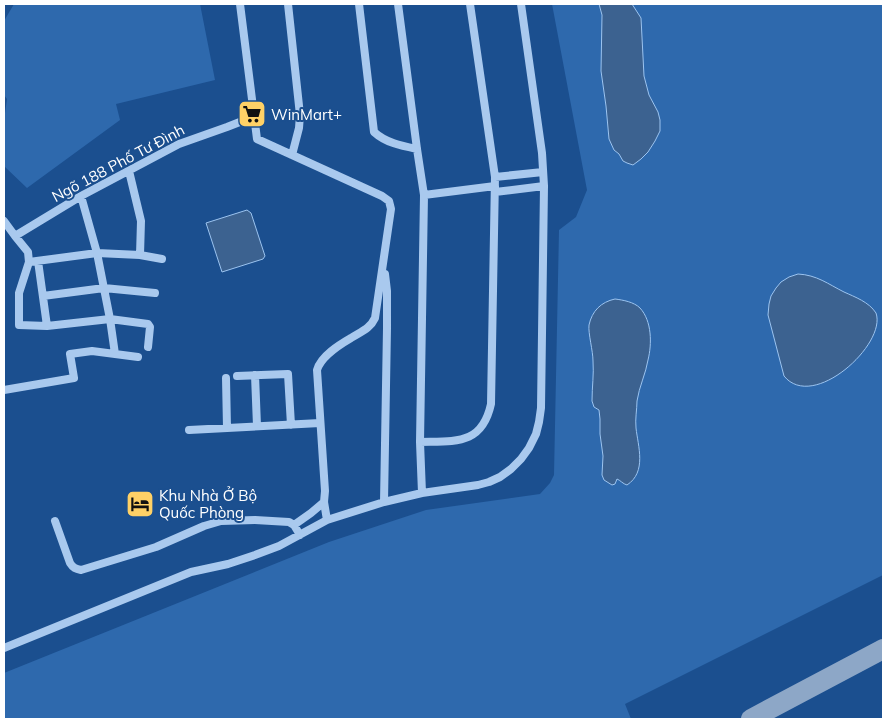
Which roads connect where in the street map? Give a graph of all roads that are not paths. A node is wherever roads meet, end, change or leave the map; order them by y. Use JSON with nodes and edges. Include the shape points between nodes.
{"nodes":[{"id":1,"x":240,"y":4,"type":"edge"},
{"id":2,"x":288,"y":4,"type":"edge"},
{"id":3,"x":359,"y":4,"type":"edge"},
{"id":4,"x":398,"y":4,"type":"edge"},
{"id":5,"x":470,"y":4,"type":"edge"},
{"id":6,"x":521,"y":4,"type":"edge"},
{"id":7,"x":255,"y":116,"type":"junction"},
{"id":8,"x":417,"y":149,"type":"junction"},
{"id":9,"x":292,"y":155,"type":"junction"},
{"id":10,"x":129,"y":171,"type":"junction"},
{"id":11,"x":544,"y":172,"type":"junction"},
{"id":12,"x":495,"y":185,"type":"junction"},
{"id":13,"x":544,"y":186,"type":"junction"},
{"id":14,"x":424,"y":195,"type":"junction"},
{"id":15,"x":82,"y":196,"type":"junction"},
{"id":16,"x":4,"y":222,"type":"edge"},
{"id":17,"x":15,"y":236,"type":"junction"},
{"id":18,"x":97,"y":253,"type":"junction"},
{"id":19,"x":140,"y":255,"type":"junction"},
{"id":20,"x":162,"y":259,"type":"dead end"},
{"id":21,"x":38,"y":261,"type":"junction"},
{"id":22,"x":29,"y":262,"type":"junction"},
{"id":23,"x":384,"y":266,"type":"junction"},
{"id":24,"x":104,"y":288,"type":"junction"},
{"id":25,"x":155,"y":292,"type":"dead end"},
{"id":26,"x":43,"y":296,"type":"junction"},
{"id":27,"x":110,"y":319,"type":"junction"},
{"id":28,"x":47,"y":326,"type":"junction"},
{"id":29,"x":368,"y":328,"type":"junction"},
{"id":30,"x":387,"y":328,"type":"junction"},
{"id":31,"x":148,"y":347,"type":"dead end"},
{"id":32,"x":115,"y":354,"type":"junction"},
{"id":33,"x":138,"y":357,"type":"dead end"},
{"id":34,"x":255,"y":375,"type":"junction"},
{"id":35,"x":237,"y":376,"type":"dead end"},
{"id":36,"x":226,"y":378,"type":"dead end"},
{"id":37,"x":4,"y":390,"type":"edge"},
{"id":38,"x":320,"y":423,"type":"junction"},
{"id":39,"x":291,"y":425,"type":"junction"},
{"id":40,"x":257,"y":426,"type":"junction"},
{"id":41,"x":227,"y":428,"type":"junction"},
{"id":42,"x":189,"y":430,"type":"dead end"},
{"id":43,"x":420,"y":442,"type":"junction"},
{"id":44,"x":422,"y":493,"type":"junction"},
{"id":45,"x":324,"y":502,"type":"junction"},
{"id":46,"x":384,"y":502,"type":"junction"},
{"id":47,"x":328,"y":520,"type":"junction"},
{"id":48,"x":55,"y":521,"type":"dead end"},
{"id":49,"x":294,"y":525,"type":"junction"},
{"id":50,"x":300,"y":535,"type":"junction"},
{"id":51,"x":4,"y":648,"type":"edge"}],
"edges":[{"from":1,"to":7,"type":"street"},
{"from":2,"to":9,"type":"street","via":[[300,115]]},
{"from":3,"to":8,"type":"street","via":[[374,132],[400,146]]},
{"from":4,"to":8,"type":"street"},
{"from":5,"to":12,"type":"street"},
{"from":6,"to":11,"type":"street"},
{"from":7,"to":9,"type":"street","via":[[257,139]]},
{"from":7,"to":10,"type":"street","name":"Ngõ 188 Phố Tư Đình","via":[[179,144]]},
{"from":8,"to":14,"type":"street"},
{"from":9,"to":23,"type":"street","via":[[389,201],[392,213]]},
{"from":10,"to":15,"type":"street","name":"Ngõ 188 Phố Tư Đình"},
{"from":10,"to":19,"type":"street","via":[[141,221]]},
{"from":11,"to":12,"type":"street"},
{"from":11,"to":13,"type":"street"},
{"from":12,"to":13,"type":"street"},
{"from":12,"to":14,"type":"street"},
{"from":12,"to":43,"type":"street","via":[[489,416],[476,434],[464,439]]},
{"from":13,"to":44,"type":"street","via":[[541,394],[536,434],[521,459],[500,477],[478,486]]},
{"from":14,"to":43,"type":"street"},
{"from":15,"to":17,"type":"street","name":"Ngõ 188 Phố Tư Đình"},
{"from":15,"to":18,"type":"street"},
{"from":16,"to":17,"type":"street"},
{"from":17,"to":22,"type":"street","via":[[28,252]]},
{"from":18,"to":19,"type":"street"},
{"from":18,"to":21,"type":"street"},
{"from":18,"to":24,"type":"street"},
{"from":19,"to":20,"type":"street"},
{"from":21,"to":22,"type":"street"},
{"from":21,"to":26,"type":"street"},
{"from":22,"to":28,"type":"street","via":[[19,293],[19,325]]},
{"from":23,"to":29,"type":"street","via":[[376,314]]},
{"from":23,"to":30,"type":"street"},
{"from":24,"to":25,"type":"street"},
{"from":24,"to":26,"type":"street"},
{"from":24,"to":27,"type":"street"},
{"from":26,"to":28,"type":"street"},
{"from":27,"to":28,"type":"street"},
{"from":27,"to":31,"type":"street","via":[[148,324]]},
{"from":27,"to":32,"type":"street"},
{"from":29,"to":30,"type":"street"},
{"from":29,"to":38,"type":"street","via":[[336,348],[319,365]]},
{"from":30,"to":46,"type":"street"},
{"from":32,"to":33,"type":"street"},
{"from":32,"to":37,"type":"street","via":[[92,351],[70,354],[74,378]]},
{"from":34,"to":35,"type":"street"},
{"from":34,"to":39,"type":"street","via":[[288,374]]},
{"from":34,"to":40,"type":"street"},
{"from":36,"to":41,"type":"street"},
{"from":38,"to":39,"type":"street"},
{"from":38,"to":45,"type":"street"},
{"from":39,"to":40,"type":"street"},
{"from":40,"to":41,"type":"street"},
{"from":41,"to":42,"type":"street"},
{"from":43,"to":44,"type":"street"},
{"from":44,"to":46,"type":"street"},
{"from":45,"to":47,"type":"street"},
{"from":45,"to":49,"type":"street"},
{"from":46,"to":47,"type":"street"},
{"from":47,"to":50,"type":"street"},
{"from":48,"to":49,"type":"street","via":[[72,567],[81,570],[156,547],[221,521],[289,522]]},
{"from":49,"to":50,"type":"street"},
{"from":50,"to":51,"type":"street","via":[[255,556],[191,572]]}]}
